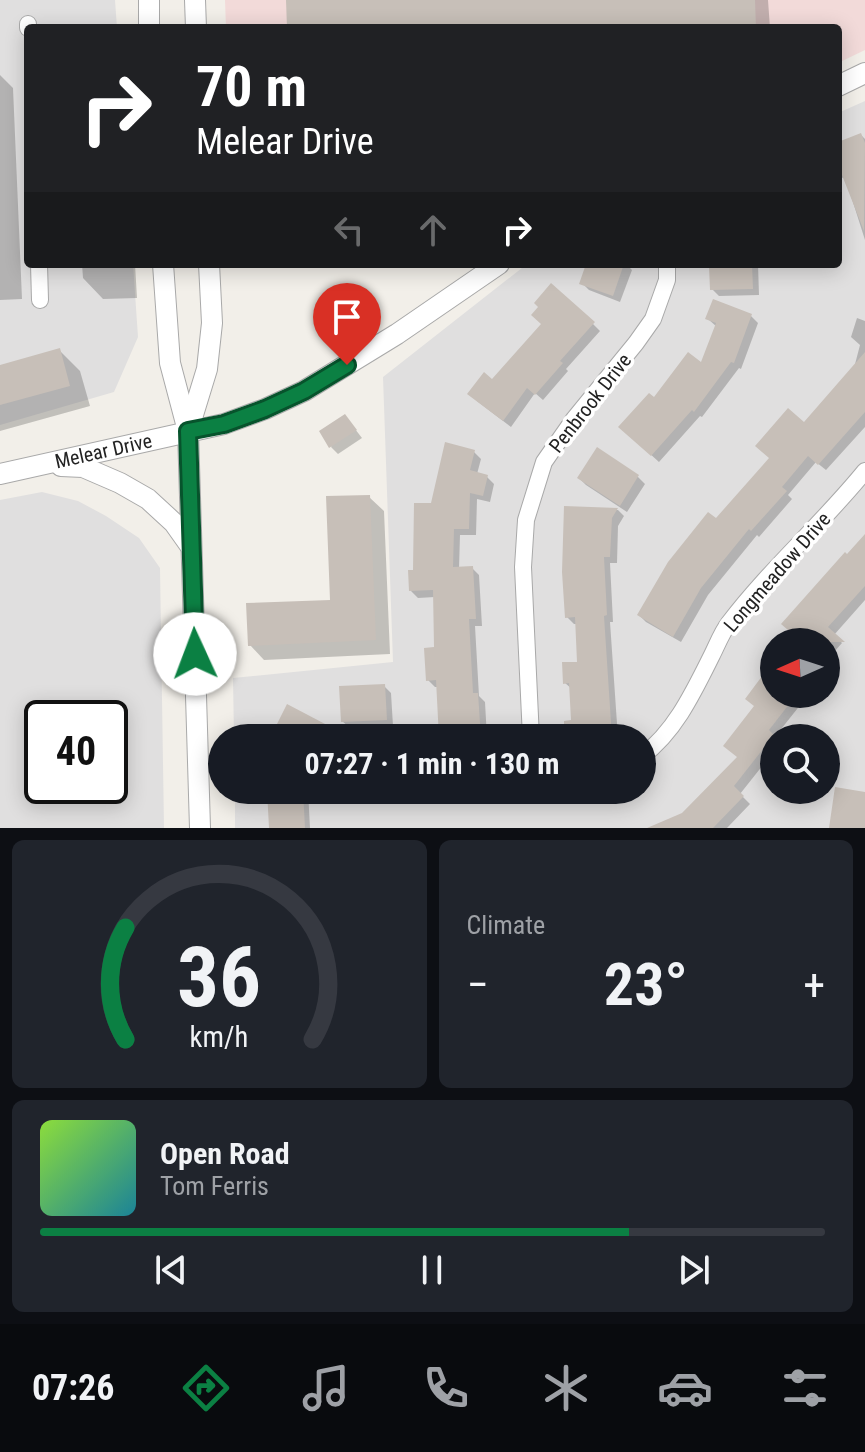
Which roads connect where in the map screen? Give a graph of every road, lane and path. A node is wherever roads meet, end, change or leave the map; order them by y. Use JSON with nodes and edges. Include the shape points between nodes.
{"nodes":[{"id":1,"x":149,"y":0,"type":"edge"},
{"id":2,"x":195,"y":0,"type":"edge"},
{"id":3,"x":149,"y":24,"type":"edge"},
{"id":4,"x":196,"y":24,"type":"edge"},
{"id":5,"x":865,"y":73,"type":"edge"},
{"id":6,"x":842,"y":84,"type":"edge"},
{"id":7,"x":39,"y":268,"type":"edge"},
{"id":8,"x":163,"y":268,"type":"edge"},
{"id":9,"x":209,"y":268,"type":"edge"},
{"id":10,"x":493,"y":268,"type":"edge"},
{"id":11,"x":667,"y":268,"type":"edge"},
{"id":12,"x":40,"y":300,"type":"dead end"},
{"id":13,"x":188,"y":431,"type":"junction"},
{"id":14,"x":41,"y":465,"type":"junction"},
{"id":15,"x":865,"y":471,"type":"edge"},
{"id":16,"x":0,"y":474,"type":"edge"},
{"id":17,"x":191,"y":547,"type":"junction"},
{"id":18,"x":530,"y":724,"type":"edge"},
{"id":19,"x":656,"y":744,"type":"edge"},
{"id":20,"x":200,"y":828,"type":"edge"}],
"edges":[{"from":1,"to":3,"type":"street"},
{"from":2,"to":4,"type":"street"},
{"from":5,"to":6,"type":"street"},
{"from":7,"to":12,"type":"street"},
{"from":8,"to":13,"type":"street","via":[[170,363]]},
{"from":9,"to":13,"type":"street","via":[[207,369]]},
{"from":10,"to":13,"type":"street","name":"Melear Drive","via":[[304,391],[224,424]]},
{"from":11,"to":18,"type":"street","name":"Penbrook Drive","via":[[653,319],[544,462],[526,520],[523,567]]},
{"from":13,"to":14,"type":"street","name":"Melear Drive"},
{"from":13,"to":17,"type":"street"},
{"from":14,"to":16,"type":"street","name":"Melear Drive"},
{"from":14,"to":17,"type":"street","via":[[83,467],[120,483],[148,499]]},
{"from":15,"to":19,"type":"street","name":"Longmeadow Drive","via":[[726,626],[671,727]]},
{"from":17,"to":20,"type":"street"}]}
